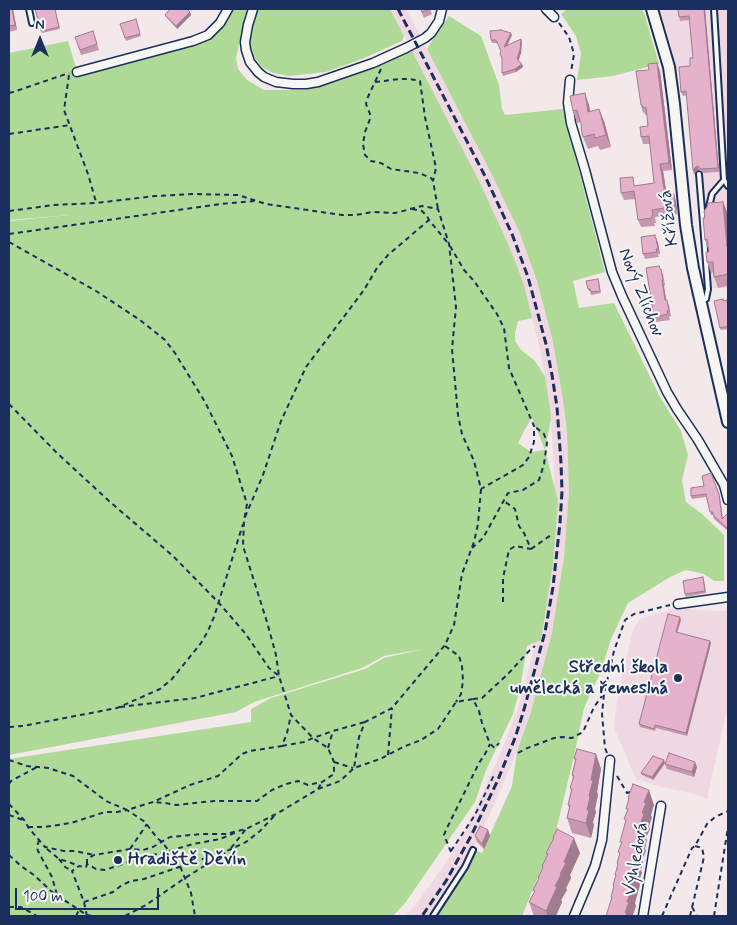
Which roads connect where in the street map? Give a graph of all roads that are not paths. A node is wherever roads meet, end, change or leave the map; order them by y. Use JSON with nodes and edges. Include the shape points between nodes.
{"nodes":[{"id":1,"x":29,"y":9,"type":"edge"},
{"id":2,"x":228,"y":9,"type":"edge"},
{"id":3,"x":253,"y":9,"type":"edge"},
{"id":4,"x":442,"y":9,"type":"edge"},
{"id":5,"x":546,"y":9,"type":"edge"},
{"id":6,"x":652,"y":9,"type":"edge"},
{"id":7,"x":714,"y":9,"type":"edge"},
{"id":8,"x":554,"y":17,"type":"road end"},
{"id":9,"x":32,"y":24,"type":"dead end"},
{"id":10,"x":77,"y":72,"type":"dead end"},
{"id":11,"x":570,"y":80,"type":"road end"},
{"id":12,"x":699,"y":174,"type":"edge"},
{"id":13,"x":724,"y":180,"type":"junction"},
{"id":14,"x":728,"y":186,"type":"edge"},
{"id":15,"x":709,"y":209,"type":"edge"},
{"id":16,"x":707,"y":217,"type":"edge"},
{"id":17,"x":703,"y":224,"type":"junction"},
{"id":18,"x":700,"y":302,"type":"junction"},
{"id":19,"x":728,"y":422,"type":"edge"},
{"id":20,"x":728,"y":500,"type":"edge"},
{"id":21,"x":728,"y":597,"type":"edge"},
{"id":22,"x":678,"y":604,"type":"road end"},
{"id":23,"x":610,"y":760,"type":"road end"},
{"id":24,"x":661,"y":806,"type":"dead end"},
{"id":25,"x":473,"y":850,"type":"dead end"},
{"id":26,"x":433,"y":916,"type":"edge"},
{"id":27,"x":574,"y":916,"type":"edge"},
{"id":28,"x":643,"y":916,"type":"edge"}],
"edges":[{"from":1,"to":9,"type":"lane"},
{"from":2,"to":10,"type":"street","via":[[208,35],[193,42]]},
{"from":3,"to":4,"type":"street","via":[[245,42],[250,62],[269,79],[293,84],[318,82],[406,48],[431,33]]},
{"from":5,"to":8,"type":"street"},
{"from":6,"to":18,"type":"street","name":"Křížová","via":[[669,67],[686,225]]},
{"from":7,"to":13,"type":"lane"},
{"from":11,"to":20,"type":"street","name":"Nový Zlíchov","via":[[568,103],[571,123],[612,272],[667,392],[724,485]]},
{"from":12,"to":17,"type":"lane"},
{"from":13,"to":14,"type":"lane"},
{"from":13,"to":15,"type":"lane","via":[[712,194]]},
{"from":16,"to":17,"type":"lane"},
{"from":17,"to":18,"type":"lane","via":[[708,289],[706,299]]},
{"from":18,"to":19,"type":"street","name":"Křížová"},
{"from":21,"to":22,"type":"street"},
{"from":23,"to":27,"type":"street","via":[[602,840]]},
{"from":24,"to":28,"type":"street","name":"Výhledová"},
{"from":25,"to":26,"type":"lane"}]}
